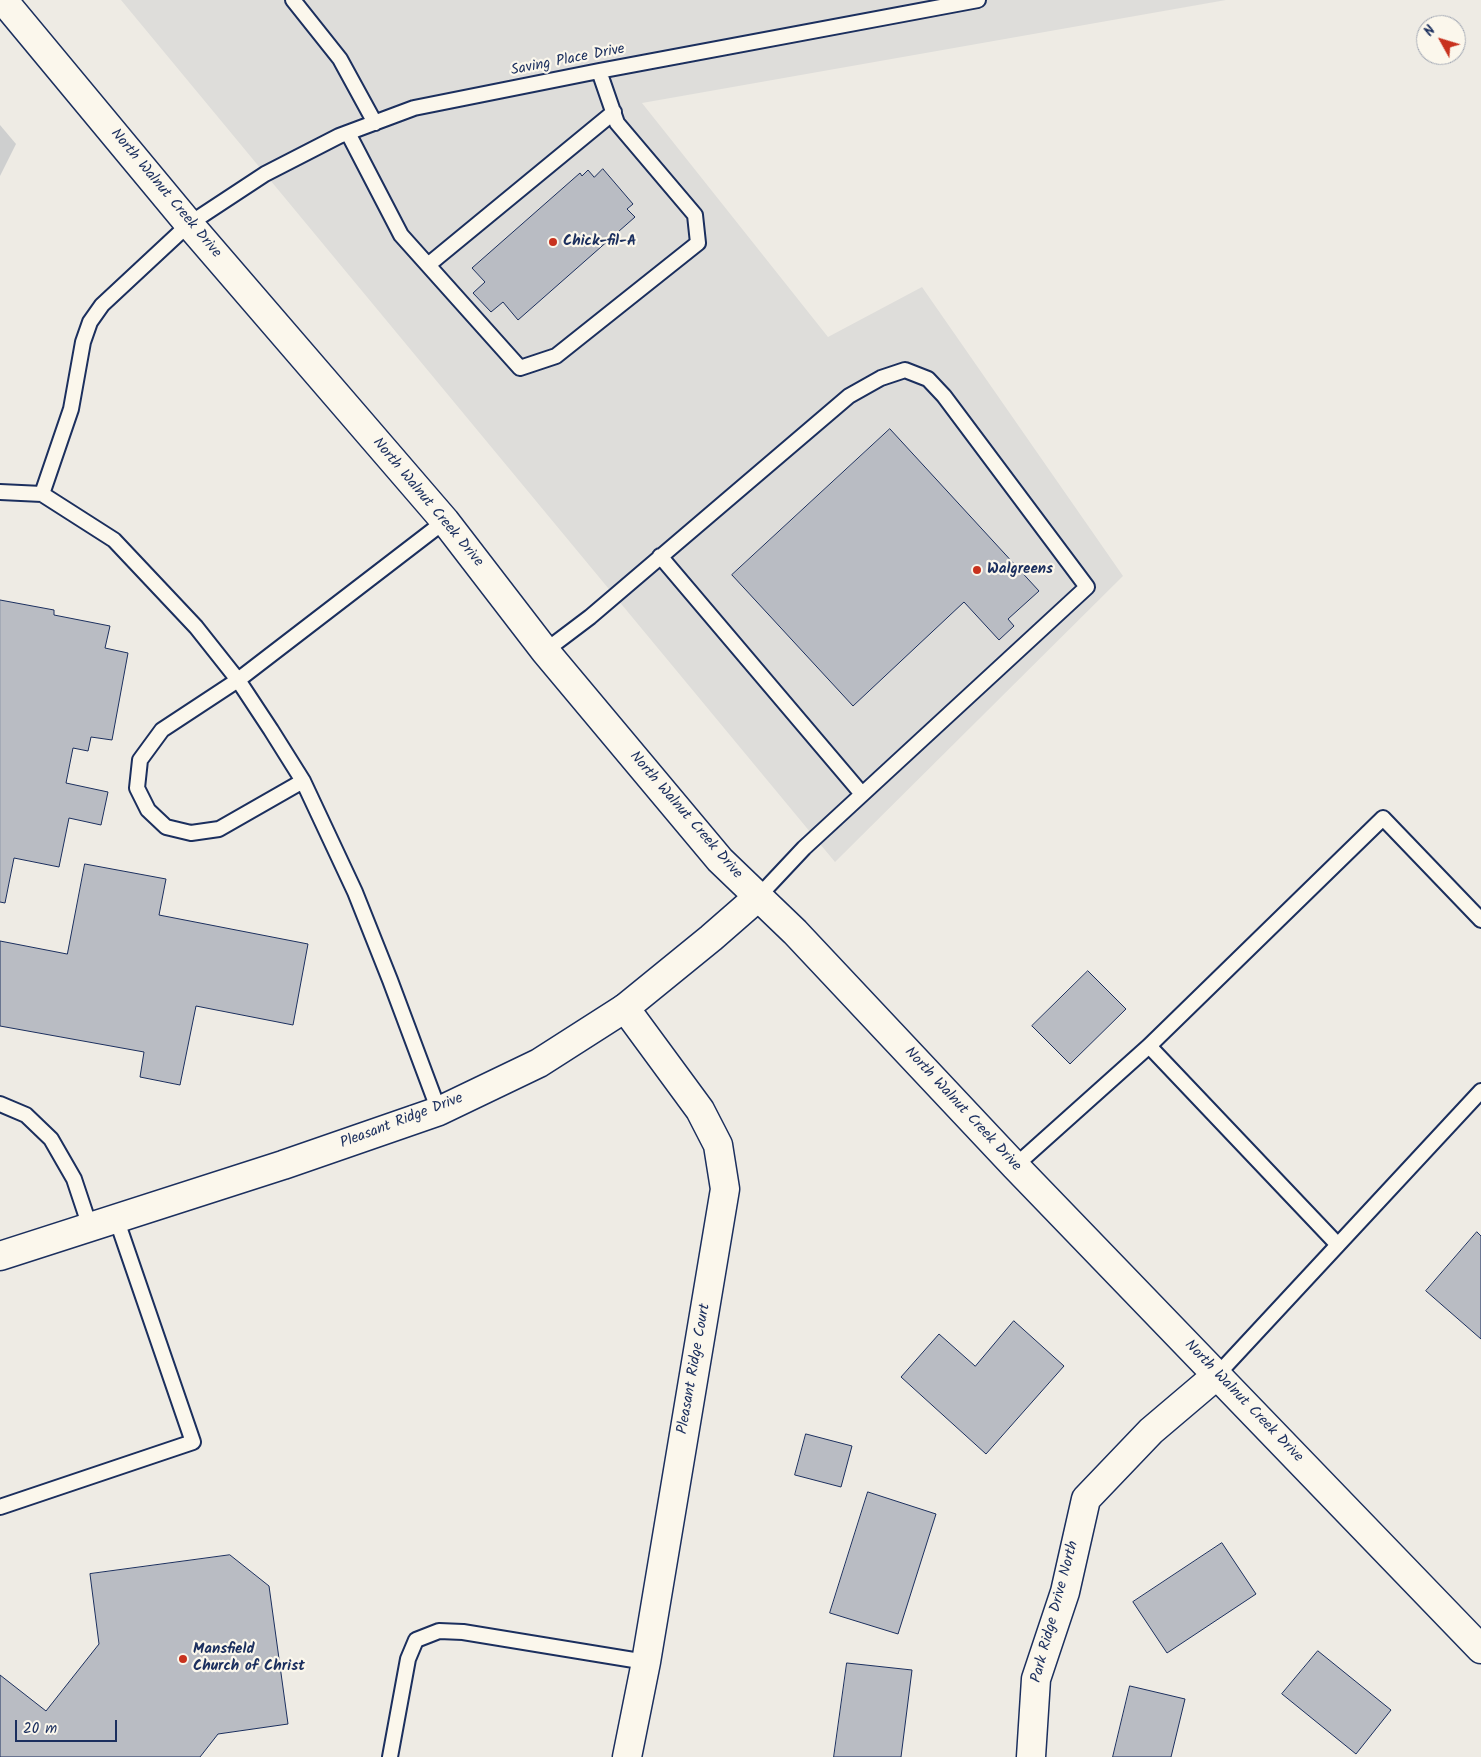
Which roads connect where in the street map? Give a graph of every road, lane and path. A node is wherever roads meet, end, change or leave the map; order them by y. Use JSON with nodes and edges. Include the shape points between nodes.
{"nodes":[{"id":1,"x":3,"y":0,"type":"edge"},
{"id":2,"x":293,"y":0,"type":"edge"},
{"id":3,"x":978,"y":0,"type":"edge"},
{"id":4,"x":598,"y":71,"type":"junction"},
{"id":5,"x":614,"y":112,"type":"junction"},
{"id":6,"x":375,"y":123,"type":"junction"},
{"id":7,"x":348,"y":133,"type":"junction"},
{"id":8,"x":189,"y":224,"type":"junction"},
{"id":9,"x":428,"y":265,"type":"junction"},
{"id":10,"x":0,"y":492,"type":"edge"},
{"id":11,"x":42,"y":494,"type":"junction"},
{"id":12,"x":445,"y":520,"type":"junction"},
{"id":13,"x":660,"y":556,"type":"junction"},
{"id":14,"x":545,"y":651,"type":"junction"},
{"id":15,"x":238,"y":680,"type":"junction"},
{"id":16,"x":303,"y":781,"type":"junction"},
{"id":17,"x":862,"y":794,"type":"junction"},
{"id":18,"x":758,"y":897,"type":"junction"},
{"id":19,"x":1481,"y":920,"type":"edge"},
{"id":20,"x":625,"y":1008,"type":"junction"},
{"id":21,"x":1149,"y":1046,"type":"junction"},
{"id":22,"x":1481,"y":1091,"type":"edge"},
{"id":23,"x":0,"y":1104,"type":"edge"},
{"id":24,"x":439,"y":1111,"type":"junction"},
{"id":25,"x":1015,"y":1166,"type":"junction"},
{"id":26,"x":116,"y":1218,"type":"junction"},
{"id":27,"x":90,"y":1227,"type":"junction"},
{"id":28,"x":1338,"y":1245,"type":"junction"},
{"id":29,"x":0,"y":1256,"type":"edge"},
{"id":30,"x":1217,"y":1375,"type":"junction"},
{"id":31,"x":0,"y":1507,"type":"edge"},
{"id":32,"x":1481,"y":1649,"type":"edge"},
{"id":33,"x":646,"y":1662,"type":"junction"},
{"id":34,"x":390,"y":1757,"type":"edge"},
{"id":35,"x":627,"y":1757,"type":"edge"},
{"id":36,"x":1031,"y":1757,"type":"edge"}],
"edges":[{"from":1,"to":8,"type":"main road","name":"North Walnut Creek Drive"},
{"from":2,"to":6,"type":"lane","via":[[340,59]]},
{"from":3,"to":4,"type":"lane","name":"Saving Place Drive"},
{"from":4,"to":5,"type":"lane"},
{"from":4,"to":6,"type":"lane","name":"Saving Place Drive","via":[[414,108]]},
{"from":5,"to":9,"type":"lane"},
{"from":5,"to":9,"type":"lane","via":[[617,122],[695,214],[698,243],[556,356],[520,368]]},
{"from":6,"to":7,"type":"lane","name":"Saving Place Drive"},
{"from":7,"to":8,"type":"lane","name":"Saving Place Drive","via":[[264,174]]},
{"from":7,"to":9,"type":"lane","via":[[401,235]]},
{"from":8,"to":11,"type":"lane","name":"Saving Place Drive","via":[[102,305],[90,322],[83,342],[71,409]]},
{"from":8,"to":12,"type":"main road","name":"North Walnut Creek Drive"},
{"from":10,"to":11,"type":"lane"},
{"from":11,"to":15,"type":"lane","via":[[114,540],[196,627]]},
{"from":12,"to":14,"type":"main road","name":"North Walnut Creek Drive"},
{"from":12,"to":15,"type":"lane"},
{"from":13,"to":14,"type":"lane"},
{"from":13,"to":17,"type":"lane"},
{"from":13,"to":17,"type":"lane","via":[[849,396],[881,378],[905,370],[928,379],[944,396],[1087,587]]},
{"from":14,"to":18,"type":"main road","name":"North Walnut Creek Drive","via":[[720,860]]},
{"from":15,"to":16,"type":"lane"},
{"from":15,"to":16,"type":"lane","via":[[162,730],[140,760],[137,788],[148,810],[166,827],[191,833],[219,829]]},
{"from":16,"to":24,"type":"lane","via":[[355,892]]},
{"from":17,"to":18,"type":"lane"},
{"from":18,"to":20,"type":"main road","name":"Pleasant Ridge Drive"},
{"from":18,"to":25,"type":"main road","name":"North Walnut Creek Drive","via":[[795,932]]},
{"from":19,"to":21,"type":"lane","via":[[1382,818]]},
{"from":20,"to":24,"type":"main road","name":"Pleasant Ridge Drive","via":[[539,1063]]},
{"from":20,"to":33,"type":"main road","name":"Pleasant Ridge Court","via":[[700,1110],[718,1145],[725,1189]]},
{"from":21,"to":25,"type":"lane"},
{"from":21,"to":28,"type":"lane"},
{"from":22,"to":28,"type":"lane"},
{"from":23,"to":27,"type":"lane","via":[[26,1115],[51,1139],[74,1179]]},
{"from":24,"to":26,"type":"main road","name":"Pleasant Ridge Drive"},
{"from":25,"to":30,"type":"main road","name":"North Walnut Creek Drive"},
{"from":26,"to":27,"type":"main road","name":"Pleasant Ridge Drive"},
{"from":26,"to":31,"type":"lane","via":[[194,1442]]},
{"from":27,"to":29,"type":"main road","name":"Pleasant Ridge Drive"},
{"from":28,"to":30,"type":"lane"},
{"from":30,"to":32,"type":"main road","name":"North Walnut Creek Drive"},
{"from":30,"to":36,"type":"main road","name":"Park Ridge Drive North","via":[[1151,1431],[1086,1499],[1065,1592],[1036,1679]]},
{"from":33,"to":34,"type":"lane","via":[[463,1632],[439,1631],[416,1640],[408,1659]]},
{"from":33,"to":35,"type":"main road","name":"Pleasant Ridge Court"}]}
